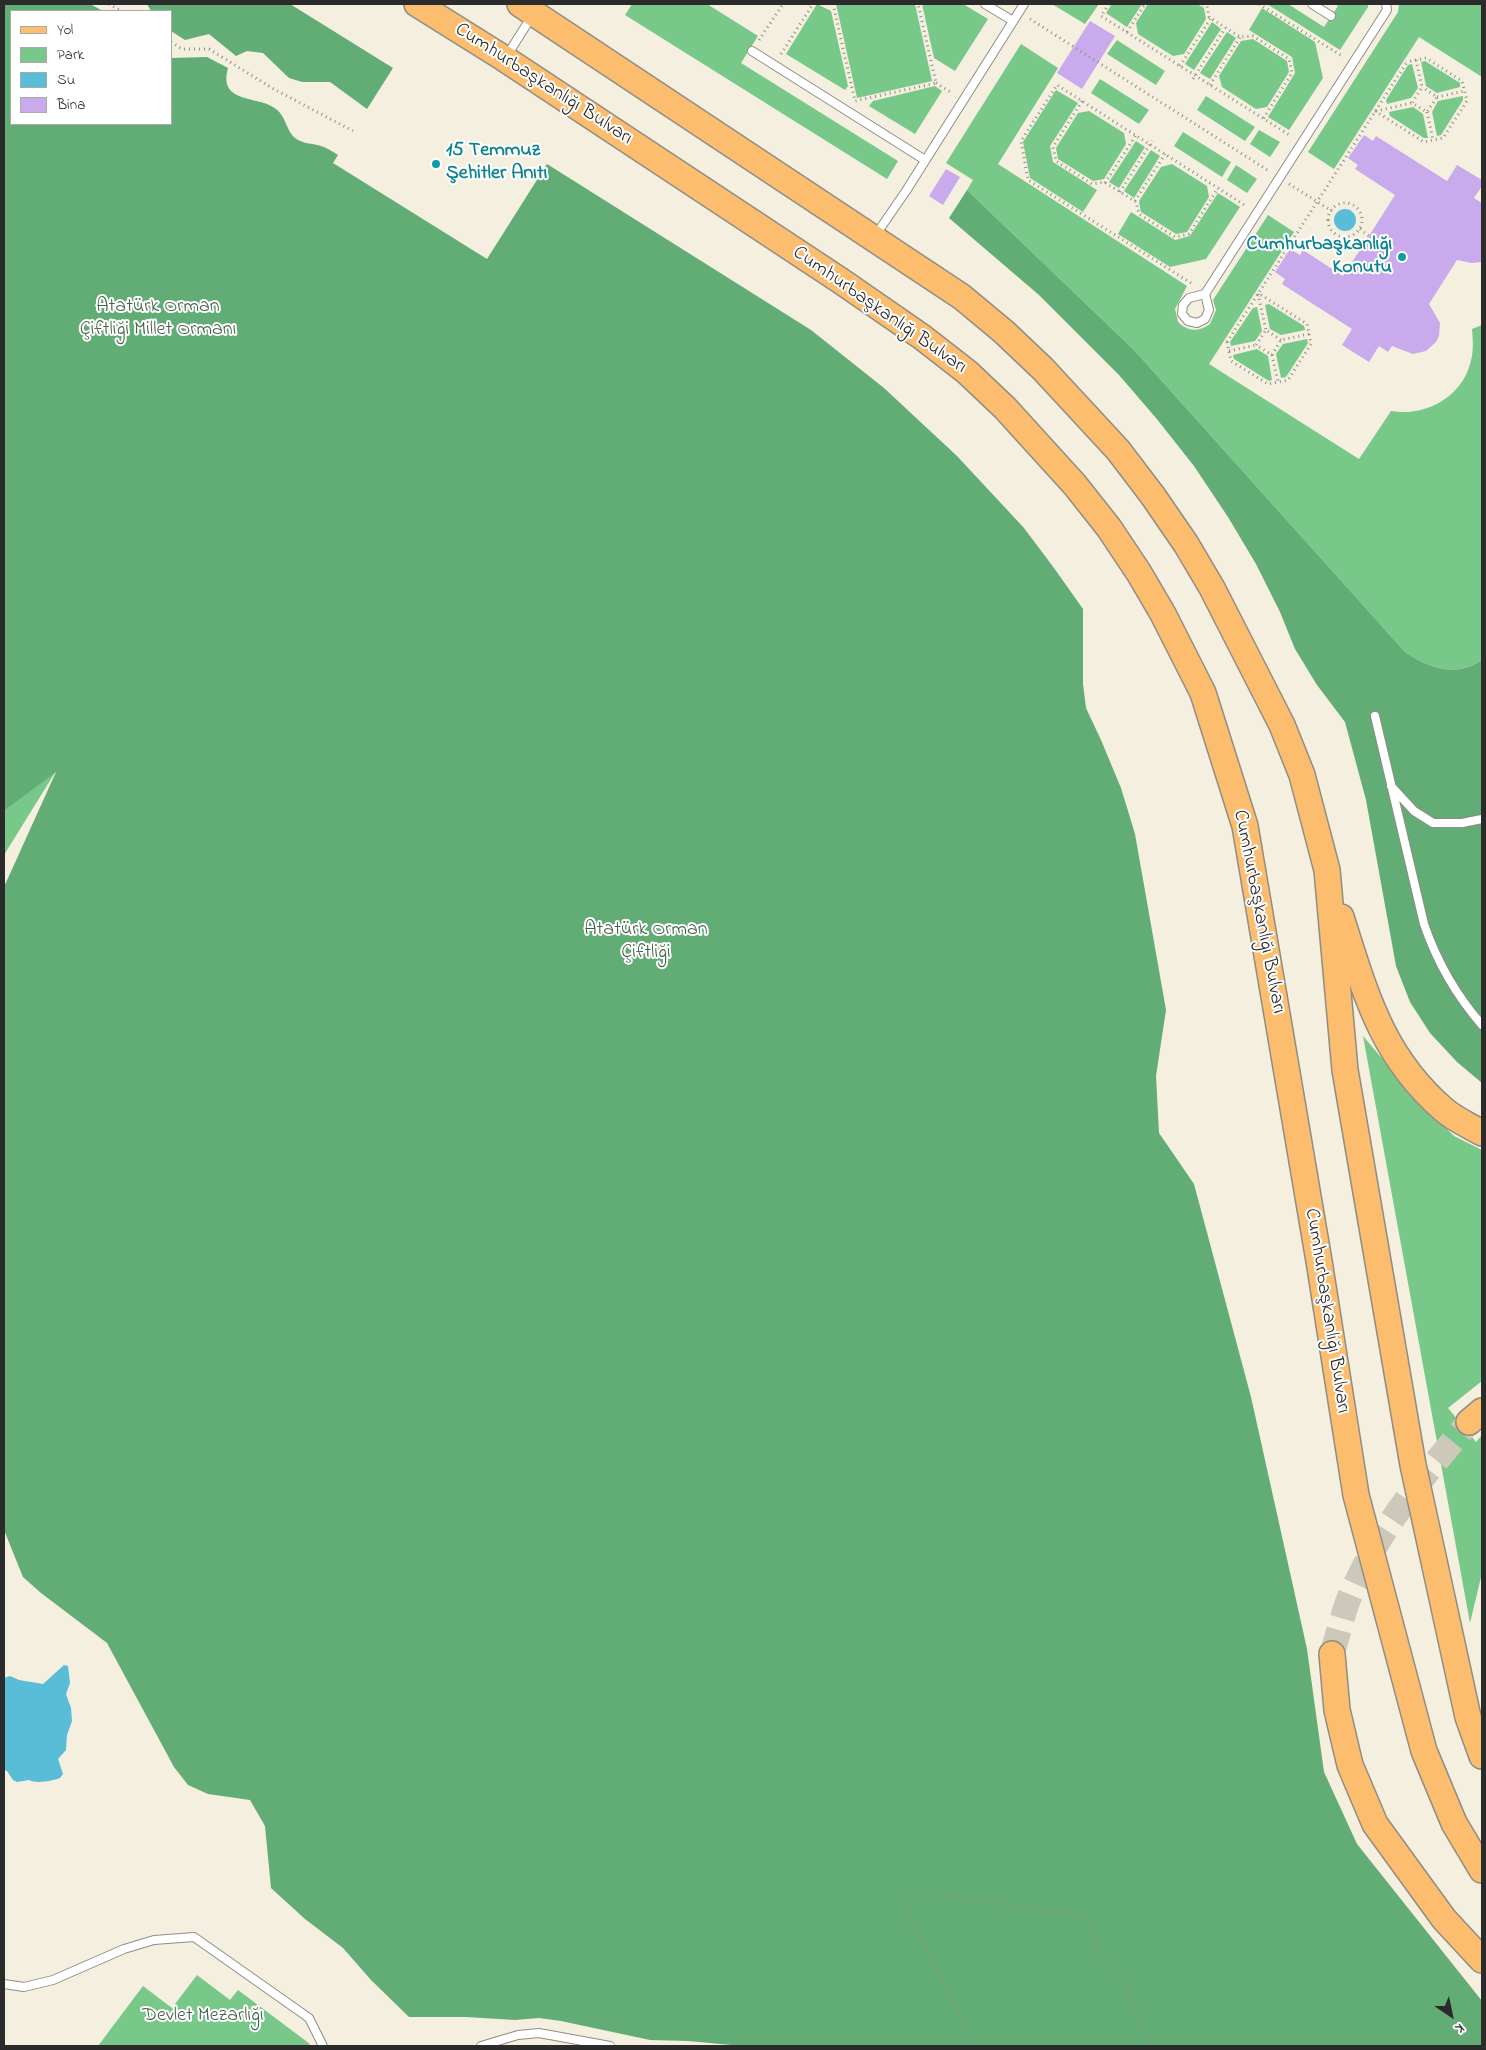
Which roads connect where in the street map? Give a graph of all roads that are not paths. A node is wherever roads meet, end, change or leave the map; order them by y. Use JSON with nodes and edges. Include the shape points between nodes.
{"nodes":[{"id":1,"x":417,"y":4,"type":"edge"},
{"id":2,"x":985,"y":4,"type":"edge"},
{"id":3,"x":1024,"y":4,"type":"edge"},
{"id":4,"x":1312,"y":4,"type":"edge"},
{"id":5,"x":1386,"y":4,"type":"edge"},
{"id":6,"x":530,"y":8,"type":"edge"},
{"id":7,"x":1332,"y":16,"type":"dead end"},
{"id":8,"x":1013,"y":21,"type":"junction"},
{"id":9,"x":752,"y":52,"type":"road end"},
{"id":10,"x":505,"y":59,"type":"junction"},
{"id":11,"x":925,"y":160,"type":"junction"},
{"id":12,"x":873,"y":238,"type":"junction"},
{"id":13,"x":1206,"y":293,"type":"road end"},
{"id":14,"x":1375,"y":716,"type":"dead end"},
{"id":15,"x":1391,"y":786,"type":"junction"},
{"id":16,"x":1482,"y":819,"type":"edge"},
{"id":17,"x":1327,"y":870,"type":"junction"},
{"id":18,"x":1482,"y":1025,"type":"edge"},
{"id":19,"x":1482,"y":1133,"type":"edge"},
{"id":20,"x":1332,"y":1654,"type":"tunnel mouth"},
{"id":21,"x":1482,"y":1756,"type":"edge"},
{"id":22,"x":1482,"y":1870,"type":"edge"},
{"id":23,"x":1482,"y":1960,"type":"edge"},
{"id":24,"x":4,"y":1984,"type":"edge"},
{"id":25,"x":323,"y":2046,"type":"edge"},
{"id":26,"x":481,"y":2046,"type":"edge"},
{"id":27,"x":610,"y":2046,"type":"edge"}],
"edges":[{"from":1,"to":10,"type":"main road","name":"Cumhurbaşkanlığı Bulvarı"},
{"from":2,"to":8,"type":"lane"},
{"from":3,"to":8,"type":"lane"},
{"from":4,"to":7,"type":"lane"},
{"from":5,"to":13,"type":"lane","via":[[1387,10]]},
{"from":6,"to":10,"type":"lane"},
{"from":6,"to":12,"type":"main road"},
{"from":8,"to":11,"type":"lane"},
{"from":9,"to":11,"type":"lane"},
{"from":10,"to":22,"type":"main road","name":"Cumhurbaşkanlığı Bulvarı","via":[[841,281],[967,372],[1005,408],[1075,485],[1114,536],[1164,614],[1203,692],[1245,826],[1356,1495],[1424,1751],[1454,1823]]},
{"from":11,"to":12,"type":"lane"},
{"from":12,"to":17,"type":"main road","via":[[962,297],[1004,332],[1082,409],[1154,496],[1212,588],[1282,725],[1302,776]]},
{"from":14,"to":15,"type":"lane"},
{"from":15,"to":16,"type":"lane","via":[[1414,811],[1433,823],[1462,824]]},
{"from":15,"to":18,"type":"lane","via":[[1417,898],[1433,949],[1458,995]]},
{"from":17,"to":19,"type":"main road","via":[[1370,1007],[1392,1050],[1416,1082],[1445,1110]]},
{"from":17,"to":21,"type":"main road","via":[[1345,1070],[1413,1465],[1468,1717]]},
{"from":20,"to":23,"type":"main road","via":[[1337,1710],[1350,1765],[1375,1824],[1444,1919]]},
{"from":24,"to":25,"type":"lane","via":[[24,1987],[54,1980],[124,1949],[154,1940],[194,1937],[309,2018]]},
{"from":26,"to":27,"type":"lane","via":[[518,2035],[539,2033]]}]}
